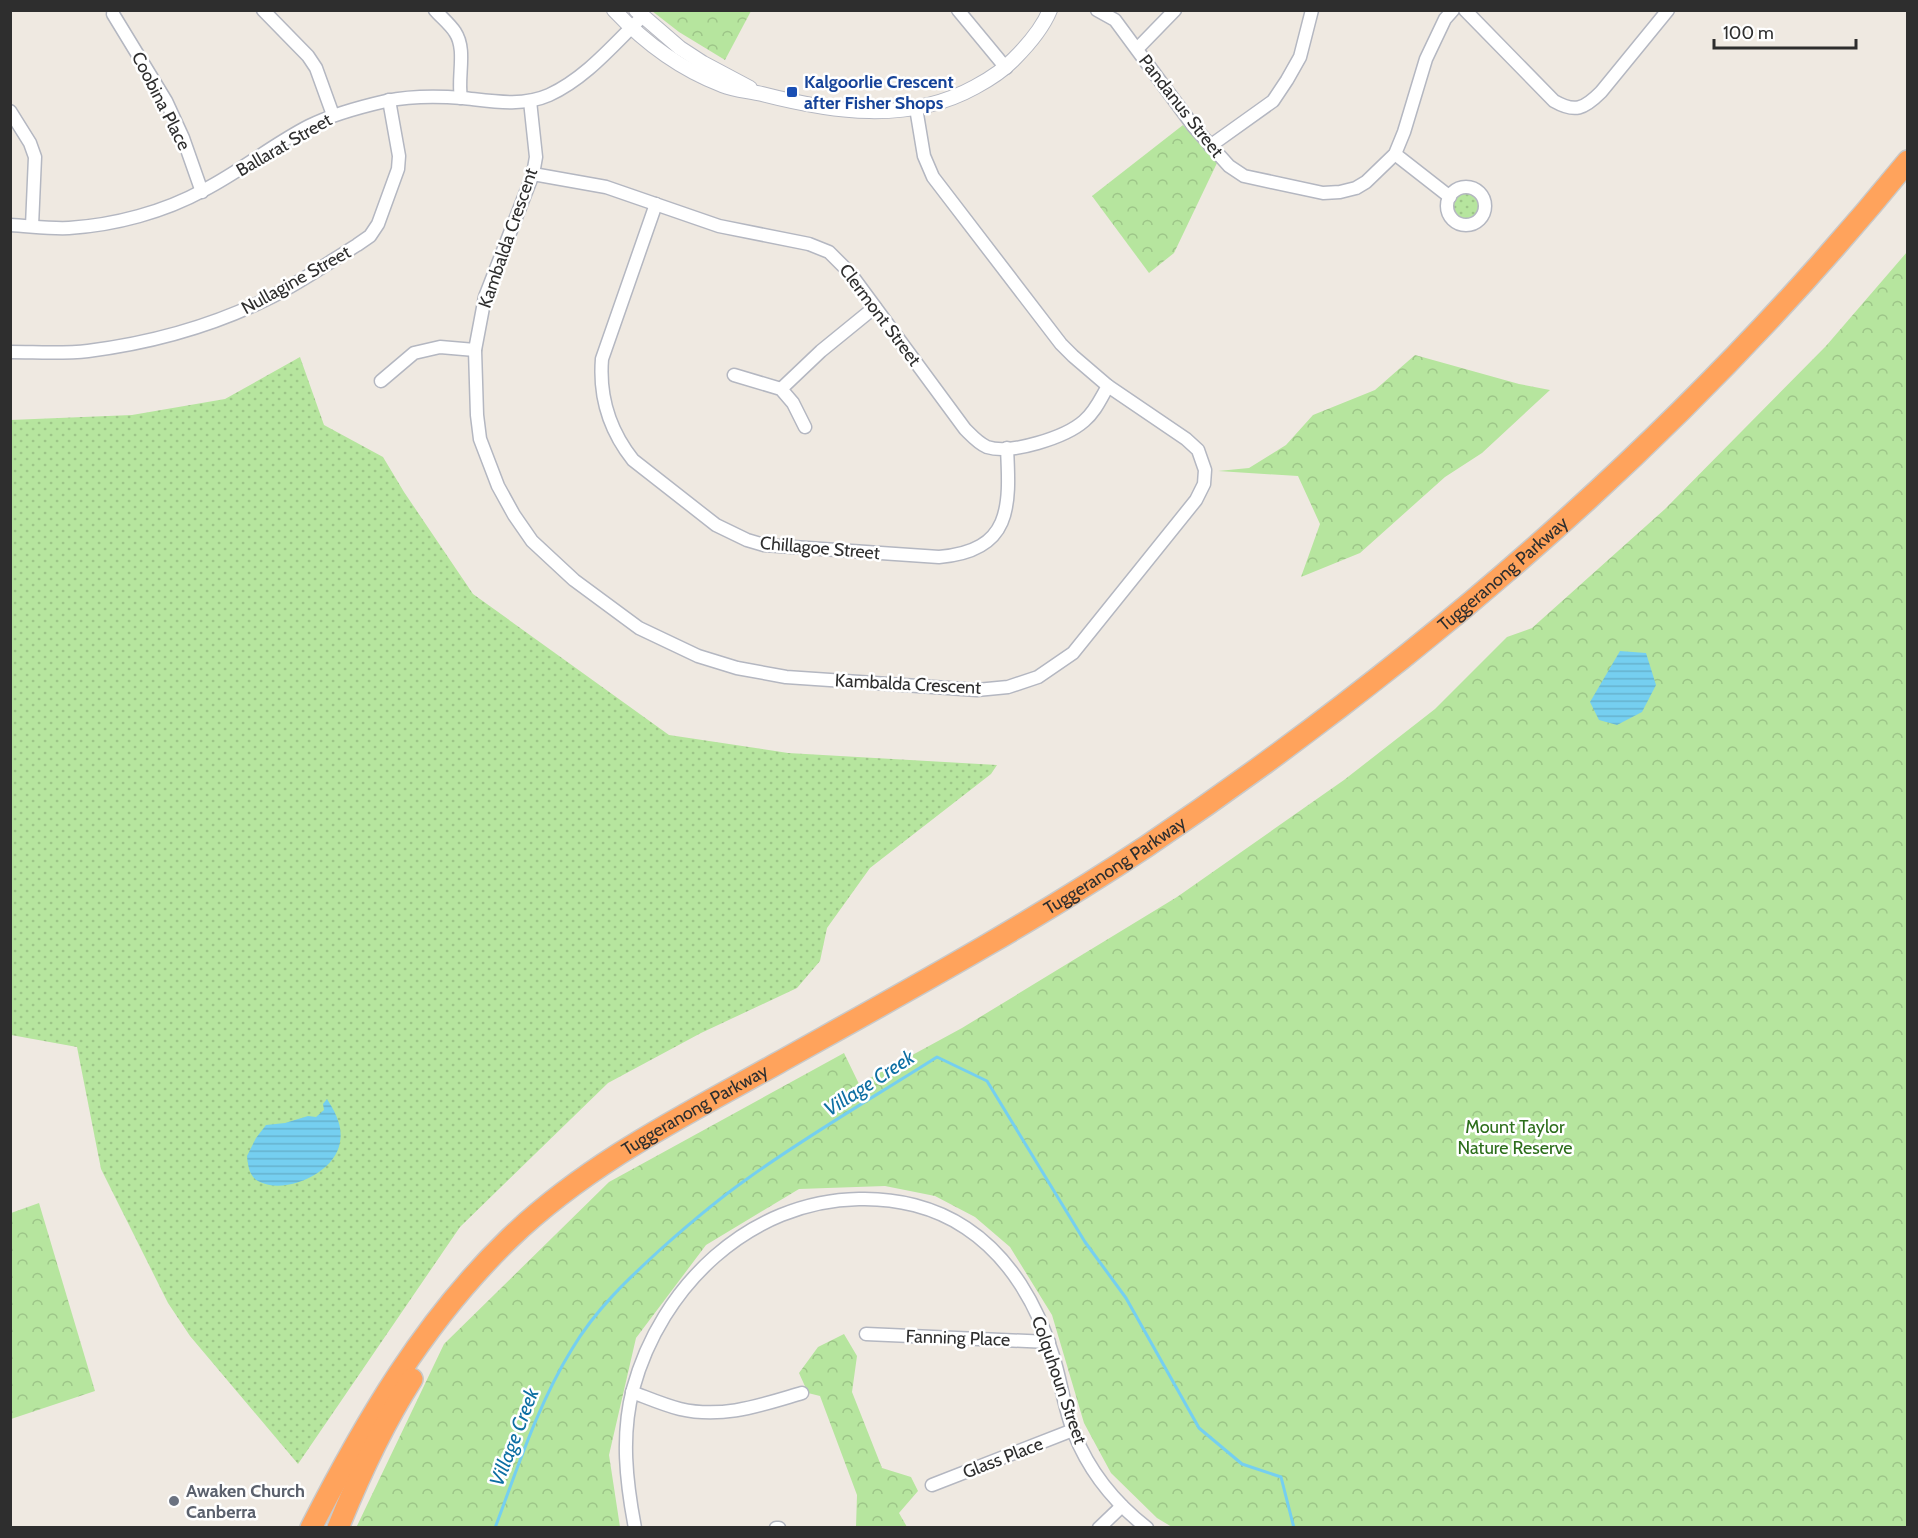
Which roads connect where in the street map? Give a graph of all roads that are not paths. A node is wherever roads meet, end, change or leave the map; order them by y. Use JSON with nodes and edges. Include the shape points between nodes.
{"nodes":[{"id":1,"x":264,"y":10,"type":"edge"},
{"id":2,"x":435,"y":10,"type":"edge"},
{"id":3,"x":614,"y":10,"type":"edge"},
{"id":4,"x":958,"y":10,"type":"edge"},
{"id":5,"x":1050,"y":10,"type":"edge"},
{"id":6,"x":1096,"y":10,"type":"edge"},
{"id":7,"x":1174,"y":10,"type":"edge"},
{"id":8,"x":1312,"y":10,"type":"edge"},
{"id":9,"x":1453,"y":10,"type":"edge"},
{"id":10,"x":1465,"y":10,"type":"edge"},
{"id":11,"x":1668,"y":10,"type":"edge"},
{"id":12,"x":113,"y":14,"type":"dead end"},
{"id":13,"x":639,"y":14,"type":"edge"},
{"id":14,"x":631,"y":28,"type":"junction"},
{"id":15,"x":1137,"y":49,"type":"junction"},
{"id":16,"x":1006,"y":68,"type":"junction"},
{"id":17,"x":760,"y":94,"type":"junction"},
{"id":18,"x":460,"y":98,"type":"junction"},
{"id":19,"x":389,"y":100,"type":"junction"},
{"id":20,"x":530,"y":101,"type":"junction"},
{"id":21,"x":916,"y":108,"type":"junction"},
{"id":22,"x":10,"y":111,"type":"edge"},
{"id":23,"x":333,"y":115,"type":"junction"},
{"id":24,"x":1210,"y":146,"type":"junction"},
{"id":25,"x":1395,"y":154,"type":"junction"},
{"id":26,"x":1908,"y":161,"type":"edge"},
{"id":27,"x":533,"y":174,"type":"junction"},
{"id":28,"x":1908,"y":181,"type":"edge"},
{"id":29,"x":202,"y":192,"type":"junction"},
{"id":30,"x":1450,"y":197,"type":"dead end"},
{"id":31,"x":656,"y":204,"type":"junction"},
{"id":32,"x":10,"y":225,"type":"edge"},
{"id":33,"x":32,"y":226,"type":"junction"},
{"id":34,"x":875,"y":307,"type":"junction"},
{"id":35,"x":475,"y":350,"type":"junction"},
{"id":36,"x":10,"y":352,"type":"edge"},
{"id":37,"x":734,"y":375,"type":"dead end"},
{"id":38,"x":381,"y":381,"type":"dead end"},
{"id":39,"x":1108,"y":386,"type":"junction"},
{"id":40,"x":781,"y":389,"type":"junction"},
{"id":41,"x":806,"y":427,"type":"dead end"},
{"id":42,"x":1007,"y":448,"type":"junction"},
{"id":43,"x":866,"y":1334,"type":"dead end"},
{"id":44,"x":1049,"y":1342,"type":"junction"},
{"id":45,"x":632,"y":1392,"type":"junction"},
{"id":46,"x":802,"y":1393,"type":"dead end"},
{"id":47,"x":1073,"y":1430,"type":"junction"},
{"id":48,"x":932,"y":1485,"type":"dead end"},
{"id":49,"x":1122,"y":1506,"type":"junction"},
{"id":50,"x":311,"y":1527,"type":"edge"},
{"id":51,"x":338,"y":1527,"type":"edge"},
{"id":52,"x":635,"y":1527,"type":"edge"},
{"id":53,"x":1099,"y":1527,"type":"edge"},
{"id":54,"x":1147,"y":1527,"type":"edge"}],
"edges":[{"from":1,"to":23,"type":"street","via":[[316,68]]},
{"from":2,"to":18,"type":"street","via":[[455,31],[462,47]]},
{"from":3,"to":14,"type":"street"},
{"from":4,"to":16,"type":"street"},
{"from":5,"to":16,"type":"street","via":[[1032,40]]},
{"from":6,"to":15,"type":"street","name":"Pandanus Street","via":[[1115,20]]},
{"from":7,"to":15,"type":"street"},
{"from":8,"to":24,"type":"street","via":[[1300,57],[1273,101]]},
{"from":9,"to":25,"type":"street","name":"Pandanus Street","via":[[1426,59]]},
{"from":10,"to":11,"type":"street","via":[[1554,101],[1571,108],[1588,104],[1601,92]]},
{"from":12,"to":29,"type":"street","name":"Coobina Place","via":[[166,102]]},
{"from":13,"to":14,"type":"street","name":"Ballarat Street"},
{"from":13,"to":17,"type":"street","via":[[688,53]]},
{"from":14,"to":17,"type":"street","via":[[690,71],[724,87]]},
{"from":14,"to":20,"type":"street","name":"Ballarat Street","via":[[566,86]]},
{"from":15,"to":24,"type":"street","name":"Pandanus Street"},
{"from":16,"to":21,"type":"street","via":[[957,97]]},
{"from":17,"to":21,"type":"street","via":[[846,111]]},
{"from":18,"to":19,"type":"street","name":"Ballarat Street"},
{"from":18,"to":20,"type":"street","name":"Ballarat Street"},
{"from":19,"to":23,"type":"street","name":"Ballarat Street"},
{"from":19,"to":36,"type":"street","name":"Nullagine Street","via":[[398,169],[378,224],[357,245],[270,298],[195,329],[153,341],[86,351]]},
{"from":20,"to":27,"type":"street","name":"Kambalda Crescent","via":[[536,157]]},
{"from":21,"to":39,"type":"street","name":"Kambalda Crescent","via":[[924,156],[933,177],[1061,344]]},
{"from":22,"to":33,"type":"street","via":[[34,157]]},
{"from":23,"to":29,"type":"street","name":"Ballarat Street","via":[[308,126]]},
{"from":24,"to":25,"type":"street","name":"Pandanus Street","via":[[1244,176],[1323,193],[1356,188]]},
{"from":25,"to":30,"type":"street"},
{"from":26,"to":50,"type":"highway","name":"Tuggeranong Parkway","via":[[1788,299],[1634,456],[1489,587],[1353,698],[1212,801],[1072,895],[663,1126],[534,1216],[456,1296],[424,1337],[374,1411]]},
{"from":27,"to":31,"type":"street","name":"Clermont Street","via":[[606,187]]},
{"from":27,"to":35,"type":"street","name":"Kambalda Crescent","via":[[485,297]]},
{"from":28,"to":51,"type":"highway","name":"Tuggeranong Parkway","via":[[1789,317],[1637,471],[1498,597],[1383,691],[1234,801],[1101,891],[634,1158],[539,1230],[481,1287],[417,1371],[376,1441]]},
{"from":29,"to":33,"type":"street","name":"Ballarat Street","via":[[171,206],[108,222],[69,228]]},
{"from":31,"to":34,"type":"street","name":"Clermont Street","via":[[719,226],[829,252]]},
{"from":31,"to":42,"type":"street","name":"Chillagoe Street","via":[[602,359],[603,396],[614,430],[633,460],[716,525],[764,544],[956,556],[989,540],[1004,518],[1009,490]]},
{"from":32,"to":33,"type":"street","name":"Ballarat Street"},
{"from":34,"to":40,"type":"street"},
{"from":34,"to":42,"type":"street","name":"Clermont Street","via":[[966,429],[981,444]]},
{"from":35,"to":38,"type":"street","via":[[440,347],[414,352]]},
{"from":35,"to":39,"type":"street","name":"Kambalda Crescent","via":[[480,439],[514,515],[532,541],[574,580],[639,628],[698,656],[786,677],[977,690],[1008,687],[1038,677],[1073,653],[1196,500],[1204,484],[1205,470],[1198,450]]},
{"from":37,"to":40,"type":"street"},
{"from":39,"to":42,"type":"street","name":"Clermont Street","via":[[1090,414],[1075,428]]},
{"from":40,"to":41,"type":"street"},
{"from":43,"to":44,"type":"street","name":"Fanning Place"},
{"from":44,"to":45,"type":"street","name":"Colquhoun Street","via":[[1015,1276],[997,1254],[965,1227],[919,1206],[889,1200],[845,1199],[786,1213],[721,1250],[679,1293],[662,1319]]},
{"from":44,"to":47,"type":"street","name":"Colquhoun Street"},
{"from":45,"to":46,"type":"street","via":[[700,1413],[743,1411]]},
{"from":45,"to":52,"type":"street","name":"Colquhoun Street","via":[[625,1452]]},
{"from":47,"to":48,"type":"street","name":"Glass Place"},
{"from":47,"to":49,"type":"street","name":"Colquhoun Street","via":[[1094,1471]]},
{"from":49,"to":53,"type":"street"},
{"from":49,"to":54,"type":"street","name":"Colquhoun Street"}]}
